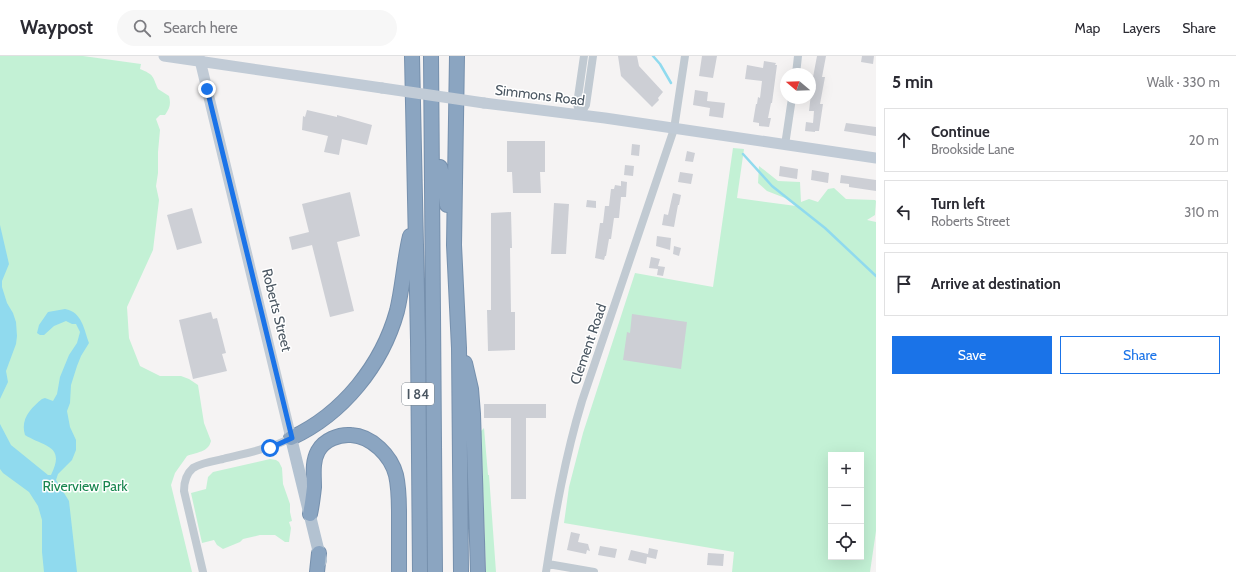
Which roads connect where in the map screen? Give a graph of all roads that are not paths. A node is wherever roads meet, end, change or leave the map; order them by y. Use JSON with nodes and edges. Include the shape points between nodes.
{"nodes":[{"id":1,"x":164,"y":56,"type":"edge"},
{"id":2,"x":412,"y":56,"type":"edge"},
{"id":3,"x":431,"y":56,"type":"edge"},
{"id":4,"x":439,"y":56,"type":"edge"},
{"id":5,"x":457,"y":56,"type":"edge"},
{"id":6,"x":584,"y":56,"type":"edge"},
{"id":7,"x":593,"y":56,"type":"edge"},
{"id":8,"x":685,"y":56,"type":"edge"},
{"id":9,"x":798,"y":56,"type":"edge"},
{"id":10,"x":200,"y":59,"type":"edge"},
{"id":11,"x":797,"y":68,"type":"edge"},
{"id":12,"x":791,"y":104,"type":"edge"},
{"id":13,"x":580,"y":115,"type":"junction"},
{"id":14,"x":674,"y":129,"type":"junction"},
{"id":15,"x":785,"y":145,"type":"junction"},
{"id":16,"x":876,"y":158,"type":"edge"},
{"id":17,"x":440,"y":167,"type":"junction"},
{"id":18,"x":415,"y":216,"type":"junction"},
{"id":19,"x":454,"y":245,"type":"junction"},
{"id":20,"x":460,"y":348,"type":"junction"},
{"id":21,"x":292,"y":438,"type":"junction"},
{"id":22,"x":310,"y":514,"type":"junction"},
{"id":23,"x":319,"y":553,"type":"junction"},
{"id":24,"x":547,"y":568,"type":"edge"},
{"id":25,"x":202,"y":572,"type":"edge"},
{"id":26,"x":317,"y":572,"type":"edge"},
{"id":27,"x":323,"y":572,"type":"edge"},
{"id":28,"x":399,"y":572,"type":"edge"},
{"id":29,"x":420,"y":572,"type":"edge"},
{"id":30,"x":435,"y":572,"type":"edge"},
{"id":31,"x":443,"y":572,"type":"edge"},
{"id":32,"x":461,"y":572,"type":"edge"},
{"id":33,"x":478,"y":572,"type":"edge"},
{"id":34,"x":594,"y":572,"type":"edge"}],
"edges":[{"from":1,"to":10,"type":"main road","name":"Simmons Road"},
{"from":2,"to":18,"type":"highway","number":"I 84"},
{"from":3,"to":30,"type":"highway"},
{"from":4,"to":17,"type":"highway"},
{"from":5,"to":19,"type":"highway"},
{"from":6,"to":13,"type":"street","via":[[577,104]]},
{"from":7,"to":13,"type":"street","via":[[586,105]]},
{"from":8,"to":14,"type":"street","name":"Clement Road"},
{"from":9,"to":11,"type":"street"},
{"from":10,"to":13,"type":"main road","name":"Simmons Road","bridge":true,"via":[[382,88]]},
{"from":10,"to":21,"type":"main road","name":"Roberts Street"},
{"from":12,"to":15,"type":"street"},
{"from":13,"to":14,"type":"main road","name":"Simmons Road"},
{"from":14,"to":15,"type":"main road","name":"Simmons Road"},
{"from":14,"to":24,"type":"street","name":"Clement Road","via":[[572,435],[561,482]]},
{"from":15,"to":16,"type":"main road","name":"Simmons Road"},
{"from":17,"to":19,"type":"highway"},
{"from":17,"to":31,"type":"highway"},
{"from":18,"to":21,"type":"highway","via":[[408,241],[397,311],[381,352],[362,380],[339,406],[318,423]]},
{"from":18,"to":29,"type":"highway","number":"I 84"},
{"from":19,"to":20,"type":"highway"},
{"from":20,"to":32,"type":"highway"},
{"from":20,"to":33,"type":"highway","via":[[468,374],[473,408]]},
{"from":21,"to":22,"type":"main road","name":"Roberts Street"},
{"from":21,"to":25,"type":"street","via":[[270,448],[208,462],[193,468],[189,473],[184,491]]},
{"from":22,"to":23,"type":"main road","name":"Roberts Street"},
{"from":22,"to":28,"type":"highway","via":[[314,463],[320,449],[331,439],[345,434],[369,440],[393,466],[396,477],[399,496]]},
{"from":23,"to":26,"type":"highway"},
{"from":23,"to":27,"type":"main road","name":"Roberts Street"},
{"from":24,"to":34,"type":"street"}]}
